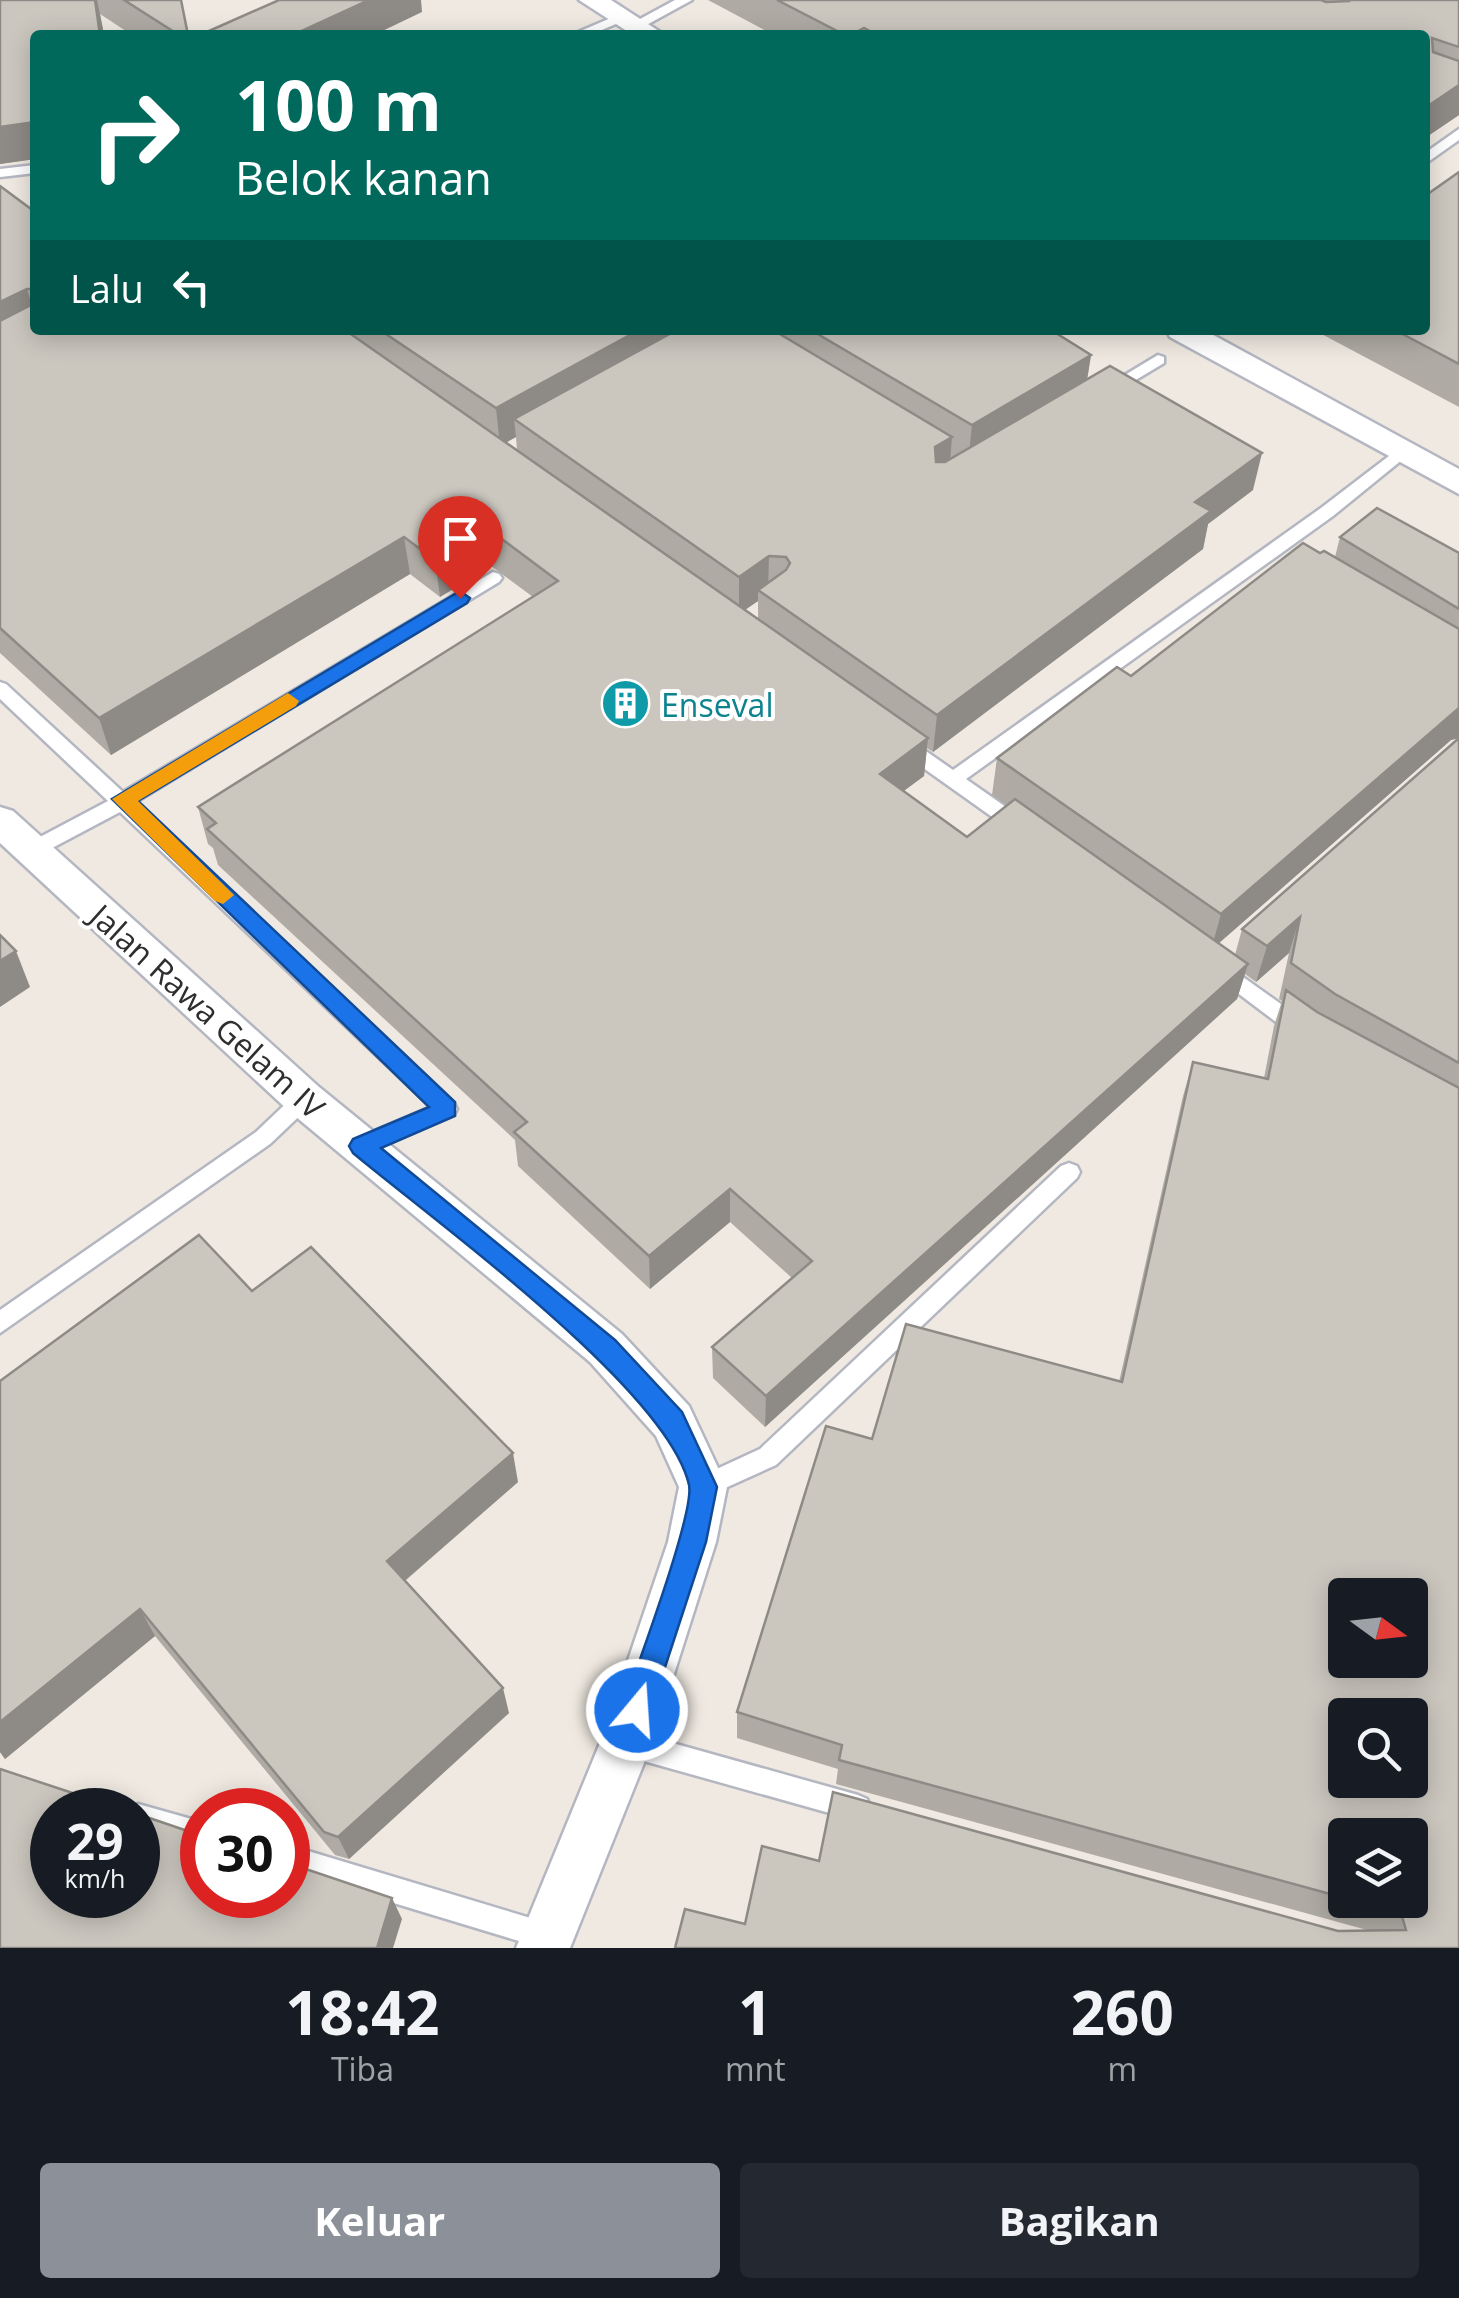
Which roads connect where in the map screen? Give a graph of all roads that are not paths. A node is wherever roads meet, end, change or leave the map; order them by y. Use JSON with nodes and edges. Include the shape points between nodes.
{"nodes":[{"id":1,"x":592,"y":0,"type":"edge"},
{"id":2,"x":686,"y":0,"type":"edge"},
{"id":3,"x":637,"y":26,"type":"edge"},
{"id":4,"x":611,"y":30,"type":"edge"},
{"id":5,"x":1459,"y":134,"type":"edge"},
{"id":6,"x":1430,"y":156,"type":"edge"},
{"id":7,"x":30,"y":170,"type":"edge"},
{"id":8,"x":0,"y":173,"type":"edge"},
{"id":9,"x":1198,"y":335,"type":"edge"},
{"id":10,"x":1158,"y":360,"type":"dead end"},
{"id":11,"x":1094,"y":398,"type":"edge"},
{"id":12,"x":1402,"y":451,"type":"junction"},
{"id":13,"x":1459,"y":484,"type":"edge"},
{"id":14,"x":494,"y":578,"type":"edge"},
{"id":15,"x":0,"y":688,"type":"edge"},
{"id":16,"x":892,"y":736,"type":"edge"},
{"id":17,"x":953,"y":780,"type":"junction"},
{"id":18,"x":123,"y":799,"type":"junction"},
{"id":19,"x":15,"y":836,"type":"edge"},
{"id":20,"x":1034,"y":837,"type":"edge"},
{"id":21,"x":1213,"y":956,"type":"edge"},
{"id":22,"x":1313,"y":1038,"type":"edge"},
{"id":23,"x":304,"y":1099,"type":"junction"},
{"id":24,"x":361,"y":1146,"type":"junction"},
{"id":25,"x":1069,"y":1172,"type":"dead end"},
{"id":26,"x":0,"y":1324,"type":"edge"},
{"id":27,"x":704,"y":1487,"type":"junction"},
{"id":28,"x":626,"y":1743,"type":"junction"},
{"id":29,"x":882,"y":1814,"type":"edge"},
{"id":30,"x":310,"y":1865,"type":"edge"},
{"id":31,"x":545,"y":1942,"type":"edge"}],
"edges":[{"from":1,"to":3,"type":"street"},
{"from":2,"to":3,"type":"lane"},
{"from":3,"to":4,"type":"lane"},
{"from":5,"to":6,"type":"lane"},
{"from":7,"to":8,"type":"lane"},
{"from":9,"to":12,"type":"street"},
{"from":10,"to":11,"type":"lane"},
{"from":12,"to":13,"type":"street"},
{"from":12,"to":17,"type":"lane","via":[[1335,517]]},
{"from":14,"to":18,"type":"lane"},
{"from":15,"to":18,"type":"lane"},
{"from":16,"to":17,"type":"lane"},
{"from":17,"to":20,"type":"lane"},
{"from":18,"to":19,"type":"lane"},
{"from":18,"to":24,"type":"lane","via":[[447,1109]]},
{"from":19,"to":23,"type":"street","name":"Jalan Rawa Gelam IV"},
{"from":21,"to":22,"type":"lane"},
{"from":23,"to":24,"type":"street","name":"Jalan Rawa Gelam IV"},
{"from":23,"to":26,"type":"lane","via":[[263,1138]]},
{"from":24,"to":27,"type":"street","name":"Jalan Rawa Gelam IV","via":[[606,1348],[672,1421]]},
{"from":25,"to":27,"type":"lane","via":[[768,1457]]},
{"from":27,"to":28,"type":"street"},
{"from":28,"to":29,"type":"lane"},
{"from":28,"to":31,"type":"street"},
{"from":30,"to":31,"type":"lane"}]}
